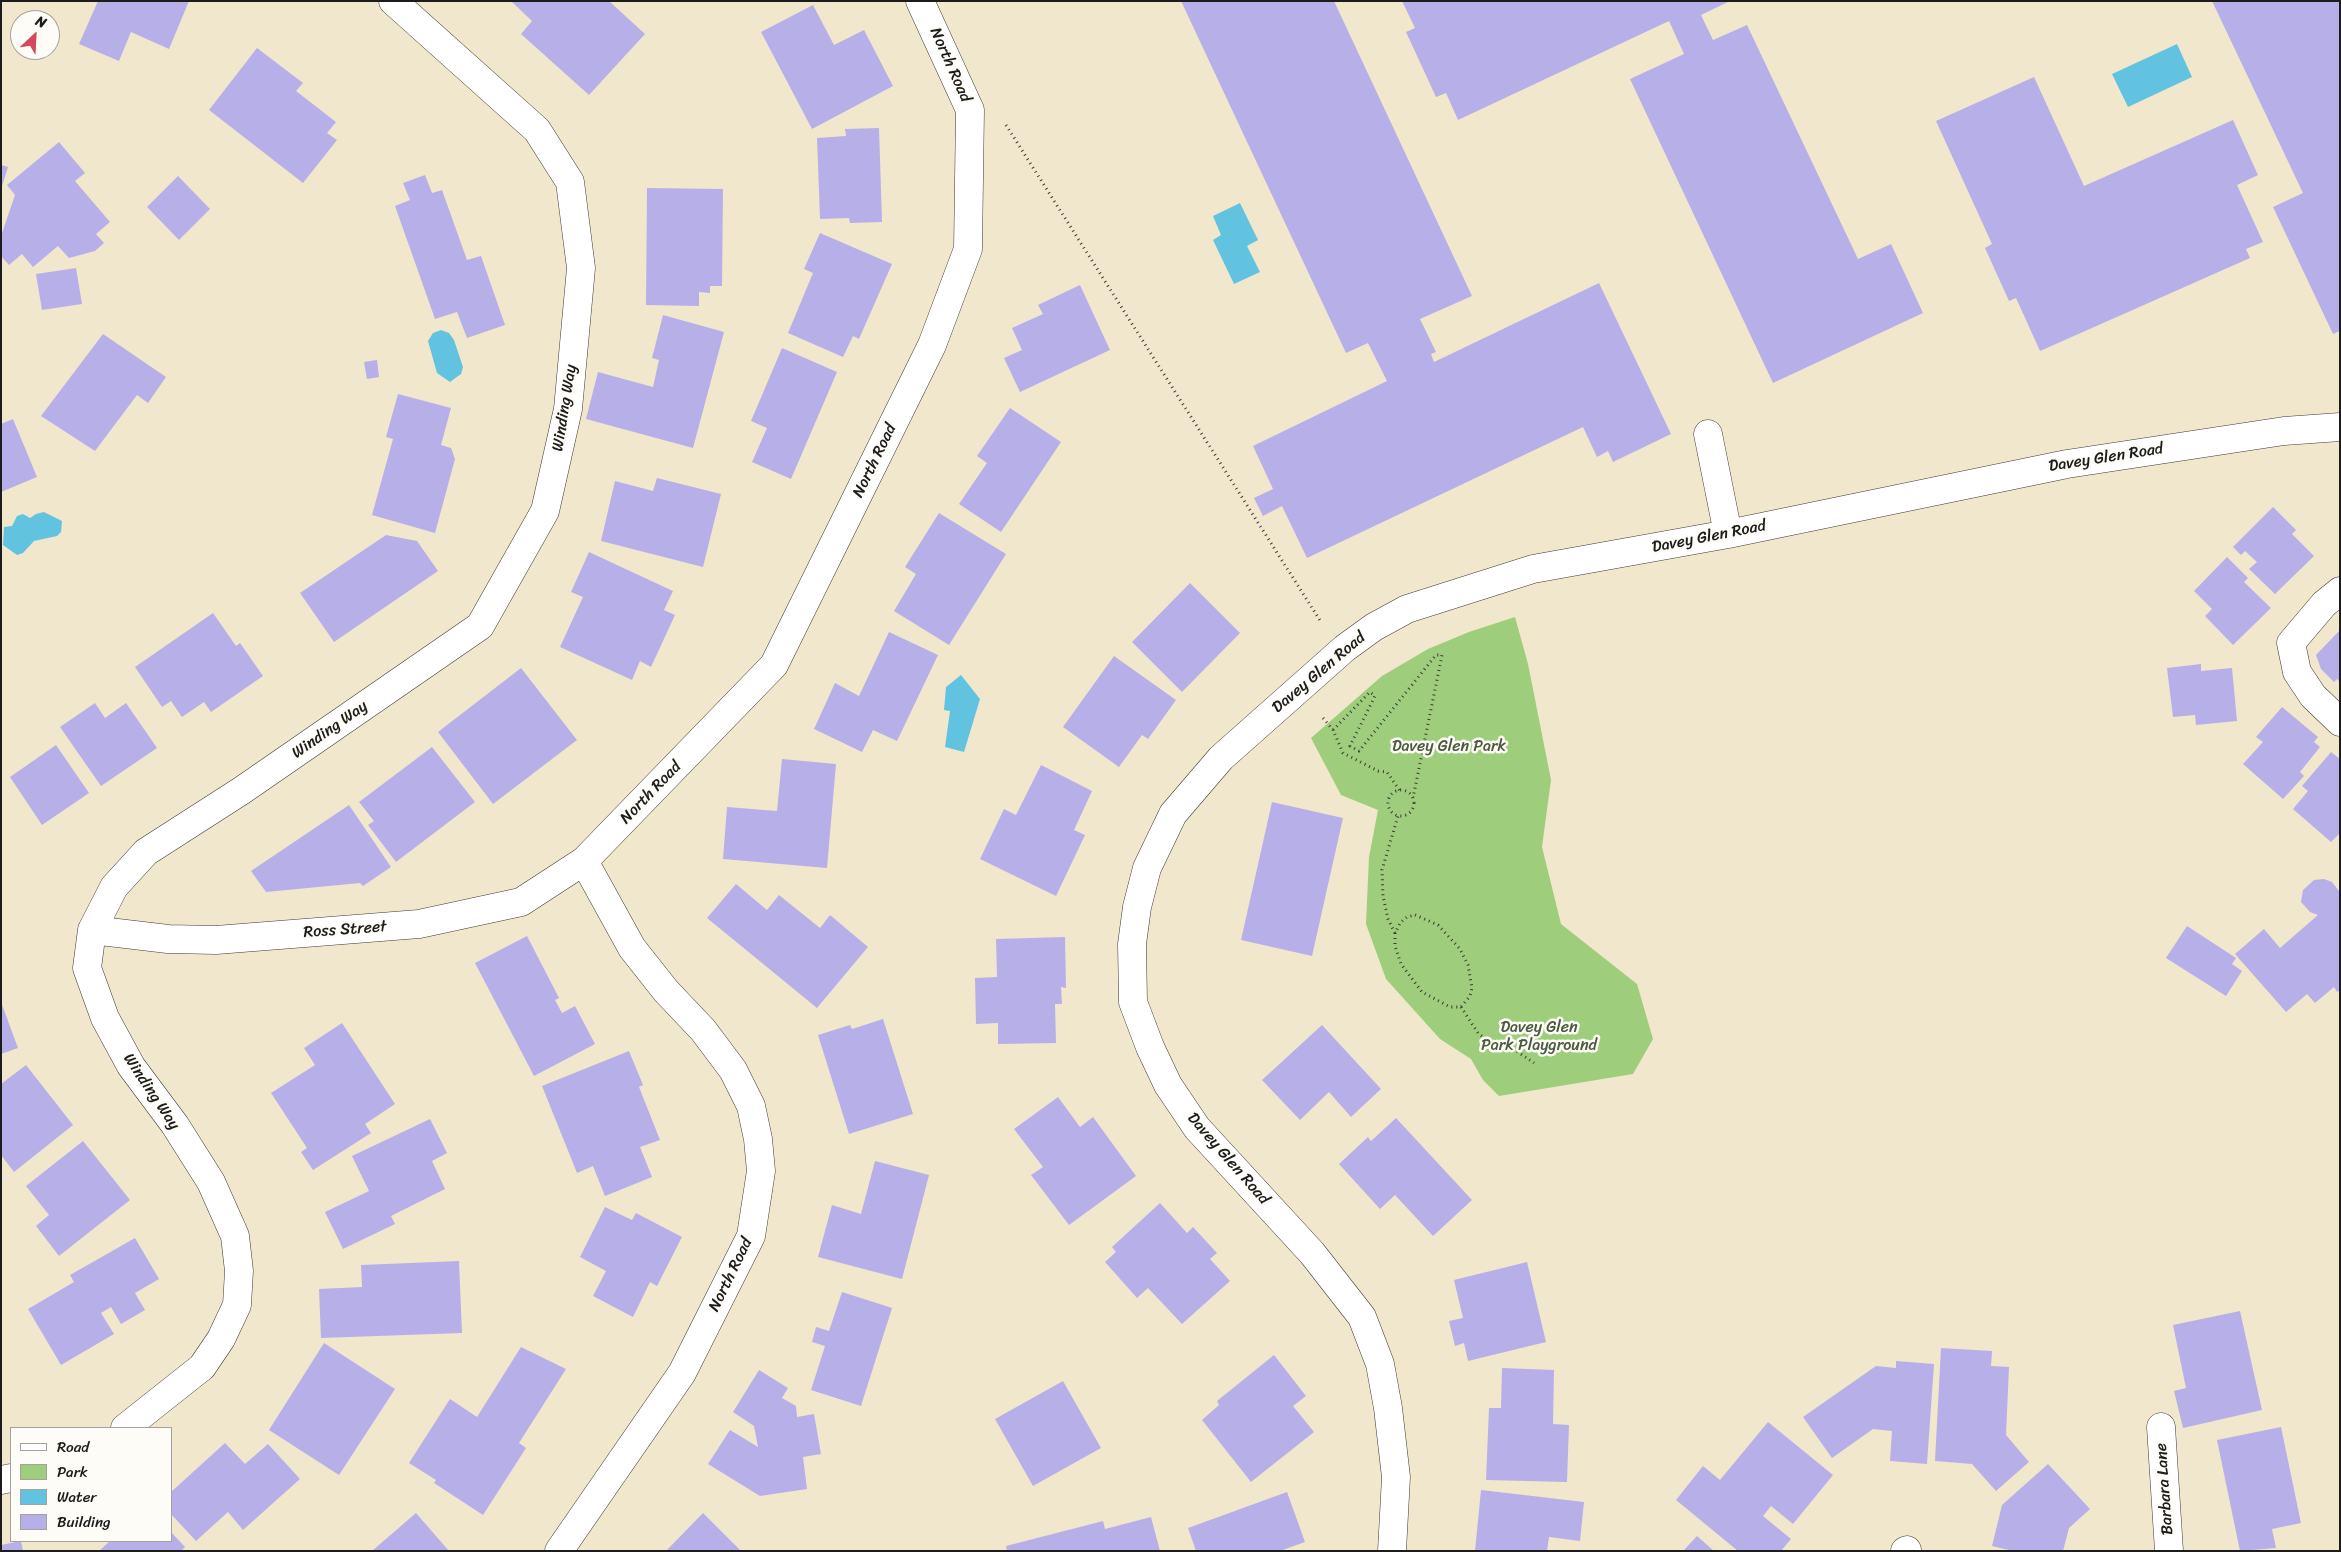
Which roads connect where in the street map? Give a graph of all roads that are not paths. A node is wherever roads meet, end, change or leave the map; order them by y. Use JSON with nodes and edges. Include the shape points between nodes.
{"nodes":[{"id":1,"x":393,"y":1,"type":"edge"},
{"id":2,"x":920,"y":1,"type":"edge"},
{"id":3,"x":2340,"y":427,"type":"edge"},
{"id":4,"x":1708,"y":434,"type":"dead end"},
{"id":5,"x":1728,"y":534,"type":"junction"},
{"id":6,"x":2340,"y":591,"type":"edge"},
{"id":7,"x":2340,"y":722,"type":"edge"},
{"id":8,"x":584,"y":861,"type":"junction"},
{"id":9,"x":92,"y":930,"type":"junction"},
{"id":10,"x":126,"y":1427,"type":"edge"},
{"id":11,"x":2161,"y":1427,"type":"dead end"},
{"id":12,"x":558,"y":1551,"type":"edge"},
{"id":13,"x":1392,"y":1551,"type":"edge"},
{"id":14,"x":2169,"y":1551,"type":"edge"}],
"edges":[{"from":1,"to":9,"type":"street","name":"Winding Way","via":[[537,130],[570,182],[581,268],[568,409],[545,511],[480,626],[241,791],[146,852],[114,888]]},
{"from":2,"to":8,"type":"street","name":"North Road","via":[[970,110],[968,249],[932,345],[774,665]]},
{"from":3,"to":5,"type":"street","name":"Davey Glen Road","via":[[2284,431],[2067,464]]},
{"from":4,"to":5,"type":"street"},
{"from":5,"to":13,"type":"street","name":"Davey Glen Road","via":[[1533,570],[1407,609],[1374,627],[1345,648],[1222,758],[1174,814],[1147,868],[1132,944],[1133,1002],[1168,1085],[1197,1128],[1312,1252],[1362,1317],[1380,1364],[1388,1408],[1396,1477]]},
{"from":6,"to":7,"type":"street","via":[[2324,604],[2291,643],[2297,672],[2313,696]]},
{"from":8,"to":9,"type":"street","name":"Ross Street","via":[[521,902],[419,924],[216,940],[168,939]]},
{"from":8,"to":12,"type":"street","name":"North Road","via":[[632,948],[733,1070],[751,1106],[761,1171],[752,1236],[682,1373]]},
{"from":9,"to":10,"type":"street","name":"Winding Way","via":[[87,968],[105,1018],[131,1066],[210,1182],[235,1236],[239,1272],[237,1305],[221,1339],[202,1367]]},
{"from":11,"to":14,"type":"street","name":"Barbara Lane"}]}
